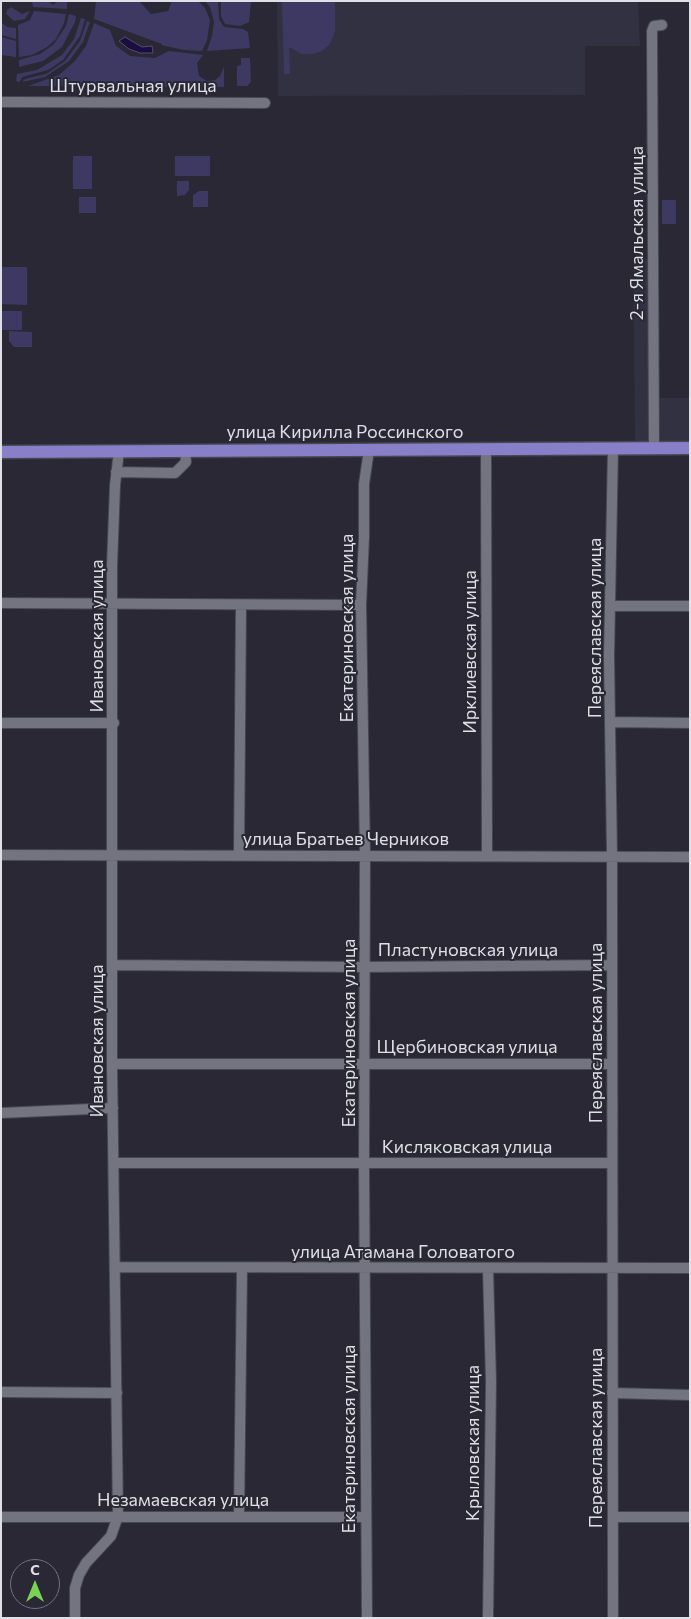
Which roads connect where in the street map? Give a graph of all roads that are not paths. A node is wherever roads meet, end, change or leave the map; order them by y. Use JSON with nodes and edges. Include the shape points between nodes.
{"nodes":[{"id":1,"x":662,"y":26,"type":"dead end"},
{"id":2,"x":1,"y":102,"type":"edge"},
{"id":3,"x":265,"y":103,"type":"dead end"},
{"id":4,"x":612,"y":448,"type":"junction"},
{"id":5,"x":654,"y":448,"type":"junction"},
{"id":6,"x":690,"y":448,"type":"edge"},
{"id":7,"x":486,"y":449,"type":"junction"},
{"id":8,"x":119,"y":450,"type":"junction"},
{"id":9,"x":185,"y":450,"type":"junction"},
{"id":10,"x":369,"y":450,"type":"junction"},
{"id":11,"x":1,"y":452,"type":"edge"},
{"id":12,"x":116,"y":472,"type":"junction"},
{"id":13,"x":1,"y":604,"type":"edge"},
{"id":14,"x":113,"y":604,"type":"junction"},
{"id":15,"x":241,"y":605,"type":"junction"},
{"id":16,"x":361,"y":605,"type":"junction"},
{"id":17,"x":610,"y":606,"type":"junction"},
{"id":18,"x":690,"y":606,"type":"edge"},
{"id":19,"x":612,"y":722,"type":"junction"},
{"id":20,"x":1,"y":723,"type":"edge"},
{"id":21,"x":114,"y":723,"type":"junction"},
{"id":22,"x":690,"y":723,"type":"edge"},
{"id":23,"x":112,"y":854,"type":"junction"},
{"id":24,"x":239,"y":854,"type":"junction"},
{"id":25,"x":1,"y":855,"type":"edge"},
{"id":26,"x":365,"y":855,"type":"junction"},
{"id":27,"x":487,"y":856,"type":"junction"},
{"id":28,"x":612,"y":857,"type":"junction"},
{"id":29,"x":690,"y":857,"type":"edge"},
{"id":30,"x":113,"y":965,"type":"junction"},
{"id":31,"x":612,"y":965,"type":"junction"},
{"id":32,"x":366,"y":967,"type":"junction"},
{"id":33,"x":366,"y":1063,"type":"junction"},
{"id":34,"x":112,"y":1064,"type":"junction"},
{"id":35,"x":612,"y":1064,"type":"junction"},
{"id":36,"x":113,"y":1108,"type":"junction"},
{"id":37,"x":1,"y":1113,"type":"edge"},
{"id":38,"x":114,"y":1163,"type":"junction"},
{"id":39,"x":611,"y":1163,"type":"junction"},
{"id":40,"x":364,"y":1164,"type":"junction"},
{"id":41,"x":116,"y":1267,"type":"junction"},
{"id":42,"x":242,"y":1268,"type":"junction"},
{"id":43,"x":611,"y":1268,"type":"junction"},
{"id":44,"x":690,"y":1268,"type":"edge"},
{"id":45,"x":365,"y":1269,"type":"junction"},
{"id":46,"x":488,"y":1269,"type":"junction"},
{"id":47,"x":1,"y":1392,"type":"edge"},
{"id":48,"x":117,"y":1393,"type":"junction"},
{"id":49,"x":612,"y":1393,"type":"junction"},
{"id":50,"x":690,"y":1395,"type":"edge"},
{"id":51,"x":239,"y":1515,"type":"junction"},
{"id":52,"x":118,"y":1516,"type":"junction"},
{"id":53,"x":1,"y":1517,"type":"edge"},
{"id":54,"x":366,"y":1517,"type":"junction"},
{"id":55,"x":613,"y":1517,"type":"junction"},
{"id":56,"x":690,"y":1517,"type":"edge"},
{"id":57,"x":75,"y":1618,"type":"edge"},
{"id":58,"x":367,"y":1618,"type":"edge"},
{"id":59,"x":488,"y":1618,"type":"edge"},
{"id":60,"x":613,"y":1618,"type":"edge"}],
"edges":[{"from":1,"to":5,"type":"street","name":"2-я Ямальская улица","via":[[654,26],[652,31]]},
{"from":2,"to":3,"type":"street","name":"Штурвальная улица"},
{"from":4,"to":5,"type":"main road","name":"улица Кирилла Россинского"},
{"from":4,"to":7,"type":"main road","name":"улица Кирилла Россинского"},
{"from":4,"to":17,"type":"street","name":"Переяславская улица"},
{"from":5,"to":6,"type":"main road","name":"улица Кирилла Россинского"},
{"from":7,"to":10,"type":"main road","name":"улица Кирилла Россинского"},
{"from":7,"to":27,"type":"street","name":"Ирклиевская улица"},
{"from":8,"to":9,"type":"main road","name":"улица Кирилла Россинского"},
{"from":8,"to":11,"type":"main road","name":"улица Кирилла Россинского"},
{"from":8,"to":12,"type":"street","name":"Ивановская улица"},
{"from":9,"to":10,"type":"main road","name":"улица Кирилла Россинского"},
{"from":9,"to":12,"type":"street","via":[[186,462],[175,473]]},
{"from":10,"to":16,"type":"street","name":"Екатериновская улица","via":[[364,484]]},
{"from":12,"to":14,"type":"street","name":"Ивановская улица"},
{"from":13,"to":14,"type":"street"},
{"from":14,"to":15,"type":"street"},
{"from":14,"to":21,"type":"street","name":"Ивановская улица"},
{"from":15,"to":16,"type":"street"},
{"from":15,"to":24,"type":"street"},
{"from":16,"to":26,"type":"street","name":"Екатериновская улица"},
{"from":17,"to":18,"type":"street"},
{"from":17,"to":19,"type":"street","name":"Переяславская улица"},
{"from":19,"to":22,"type":"street"},
{"from":19,"to":28,"type":"street","name":"Переяславская улица"},
{"from":20,"to":21,"type":"street"},
{"from":21,"to":23,"type":"street","name":"Ивановская улица"},
{"from":23,"to":24,"type":"street","name":"улица Братьев Черников"},
{"from":23,"to":25,"type":"street","name":"улица Братьев Черников"},
{"from":23,"to":30,"type":"street","name":"Ивановская улица"},
{"from":24,"to":26,"type":"street","name":"улица Братьев Черников"},
{"from":26,"to":27,"type":"street","name":"улица Братьев Черников"},
{"from":26,"to":32,"type":"street","name":"Екатериновская улица"},
{"from":27,"to":28,"type":"street","name":"улица Братьев Черников"},
{"from":28,"to":29,"type":"street","name":"улица Братьев Черников"},
{"from":28,"to":31,"type":"street","name":"Переяславская улица"},
{"from":30,"to":32,"type":"street","name":"Пластуновская улица"},
{"from":30,"to":34,"type":"street","name":"Ивановская улица"},
{"from":31,"to":32,"type":"street","name":"Пластуновская улица"},
{"from":31,"to":35,"type":"street","name":"Переяславская улица"},
{"from":32,"to":33,"type":"street","name":"Екатериновская улица"},
{"from":33,"to":34,"type":"street","name":"Щербиновская улица"},
{"from":33,"to":35,"type":"street","name":"Щербиновская улица"},
{"from":33,"to":40,"type":"street","name":"Екатериновская улица"},
{"from":34,"to":36,"type":"street","name":"Ивановская улица"},
{"from":35,"to":39,"type":"street","name":"Переяславская улица"},
{"from":36,"to":37,"type":"street"},
{"from":36,"to":38,"type":"street","name":"Ивановская улица"},
{"from":38,"to":40,"type":"street","name":"Кисляковская улица"},
{"from":38,"to":41,"type":"street","name":"Ивановская улица"},
{"from":39,"to":40,"type":"street","name":"Кисляковская улица"},
{"from":39,"to":43,"type":"street","name":"Переяславская улица"},
{"from":40,"to":45,"type":"street","name":"Екатериновская улица"},
{"from":41,"to":42,"type":"street","name":"улица Атамана Головатого"},
{"from":41,"to":48,"type":"street","name":"Ивановская улица"},
{"from":42,"to":45,"type":"street","name":"улица Атамана Головатого"},
{"from":42,"to":51,"type":"street"},
{"from":43,"to":44,"type":"street","name":"улица Атамана Головатого"},
{"from":43,"to":46,"type":"street","name":"улица Атамана Головатого"},
{"from":43,"to":49,"type":"street","name":"Переяславская улица"},
{"from":45,"to":46,"type":"street","name":"улица Атамана Головатого"},
{"from":45,"to":54,"type":"street","name":"Екатериновская улица"},
{"from":46,"to":59,"type":"street","name":"Крыловская улица","via":[[491,1382]]},
{"from":47,"to":48,"type":"street"},
{"from":48,"to":52,"type":"street","name":"Ивановская улица"},
{"from":49,"to":50,"type":"street"},
{"from":49,"to":55,"type":"street","name":"Переяславская улица"},
{"from":51,"to":52,"type":"street","name":"Незамаевская улица"},
{"from":51,"to":54,"type":"street","name":"Незамаевская улица"},
{"from":52,"to":53,"type":"street","name":"Незамаевская улица"},
{"from":52,"to":57,"type":"street","name":"Ивановская улица","via":[[111,1536],[78,1575]]},
{"from":54,"to":58,"type":"street","name":"Екатериновская улица"},
{"from":55,"to":56,"type":"street"},
{"from":55,"to":60,"type":"street","name":"Переяславская улица"}]}
